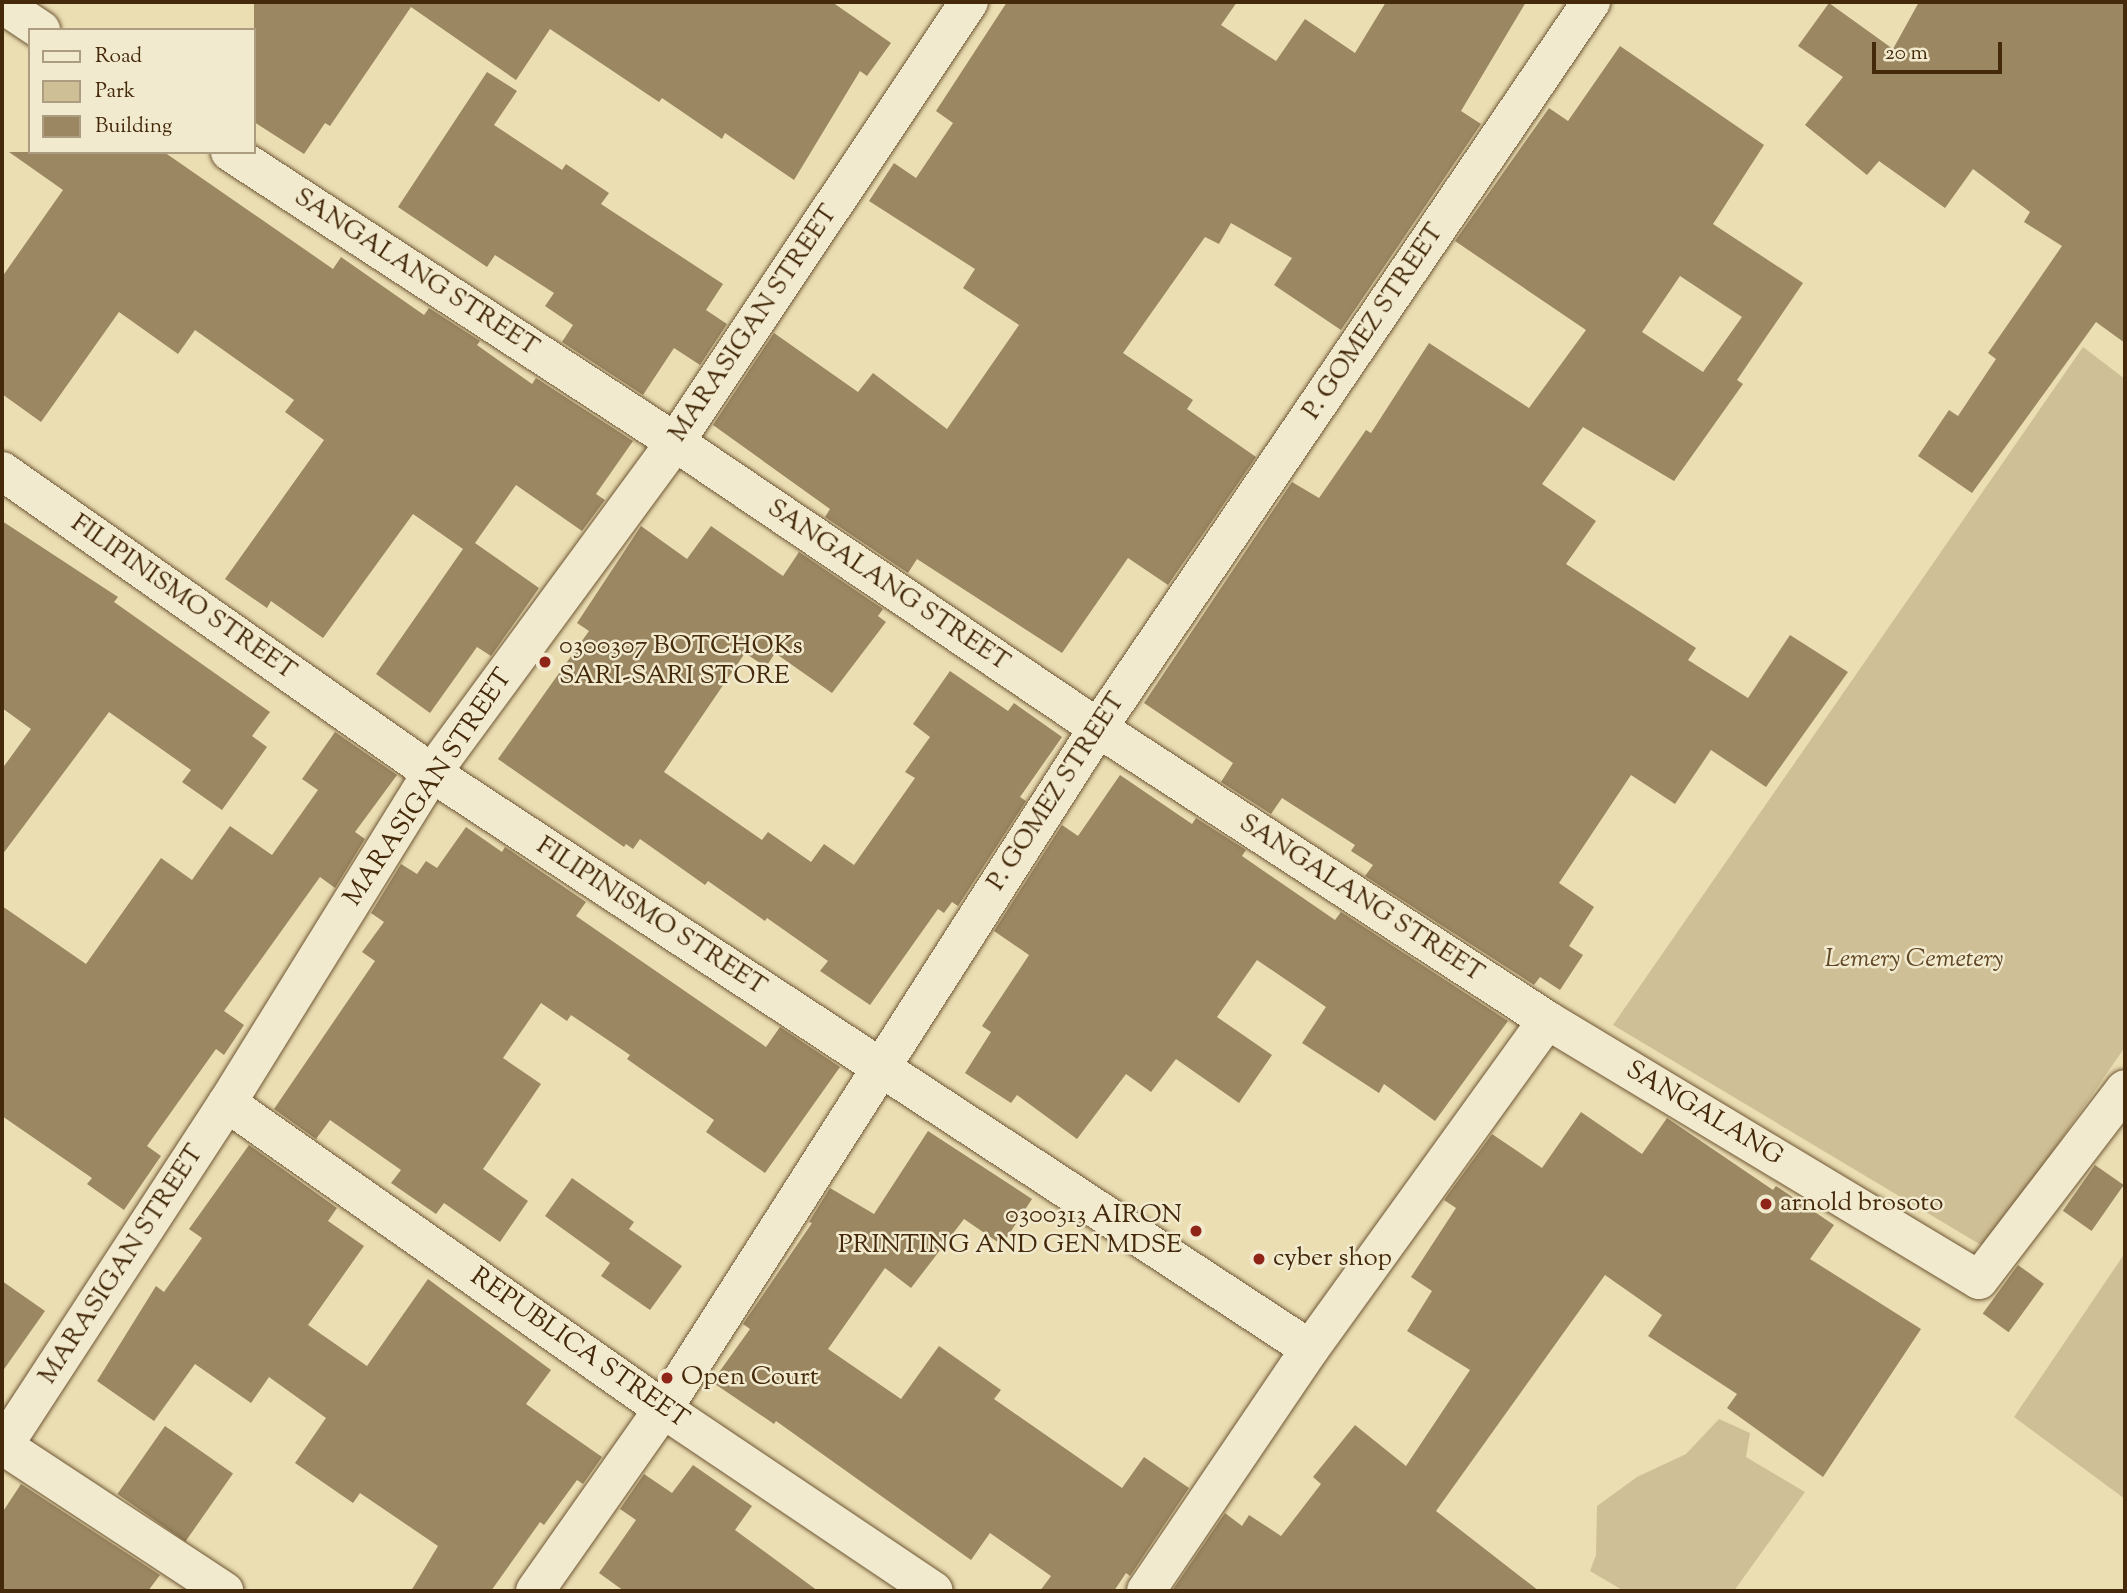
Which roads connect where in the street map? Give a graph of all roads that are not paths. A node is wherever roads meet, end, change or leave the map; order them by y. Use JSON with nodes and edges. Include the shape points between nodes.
{"nodes":[{"id":1,"x":969,"y":2,"type":"edge"},
{"id":2,"x":1591,"y":2,"type":"edge"},
{"id":3,"x":2,"y":4,"type":"edge"},
{"id":4,"x":38,"y":28,"type":"edge"},
{"id":5,"x":233,"y":154,"type":"edge"},
{"id":6,"x":675,"y":442,"type":"junction"},
{"id":7,"x":2,"y":471,"type":"edge"},
{"id":8,"x":1098,"y":728,"type":"junction"},
{"id":9,"x":432,"y":773,"type":"junction"},
{"id":10,"x":1547,"y":1020,"type":"junction"},
{"id":11,"x":879,"y":1067,"type":"junction"},
{"id":12,"x":2125,"y":1089,"type":"edge"},
{"id":13,"x":228,"y":1103,"type":"junction"},
{"id":14,"x":1310,"y":1349,"type":"junction"},
{"id":15,"x":663,"y":1409,"type":"junction"},
{"id":16,"x":2,"y":1447,"type":"edge"},
{"id":17,"x":224,"y":1591,"type":"edge"},
{"id":18,"x":535,"y":1591,"type":"edge"},
{"id":19,"x":934,"y":1591,"type":"edge"},
{"id":20,"x":1146,"y":1591,"type":"edge"}],
"edges":[{"from":1,"to":6,"type":"street","name":"MARASIGAN STREET"},
{"from":2,"to":8,"type":"street","name":"P. GOMEZ STREET"},
{"from":3,"to":4,"type":"street"},
{"from":5,"to":6,"type":"street","name":"SANGALANG STREET"},
{"from":6,"to":8,"type":"street","name":"SANGALANG STREET"},
{"from":6,"to":9,"type":"street","name":"MARASIGAN STREET"},
{"from":7,"to":9,"type":"street","name":"FILIPINISMO STREET"},
{"from":8,"to":10,"type":"street","name":"SANGALANG STREET"},
{"from":8,"to":11,"type":"street","name":"P. GOMEZ STREET"},
{"from":9,"to":11,"type":"street","name":"FILIPINISMO STREET"},
{"from":9,"to":13,"type":"street","name":"MARASIGAN STREET"},
{"from":10,"to":12,"type":"street","name":"SANGALANG","via":[[1979,1280]]},
{"from":10,"to":14,"type":"street"},
{"from":11,"to":14,"type":"street","name":"FILIPINISMO STREET"},
{"from":11,"to":15,"type":"street","name":"P. GOMEZ STREET"},
{"from":13,"to":15,"type":"street","name":"REPUBLICA STREET"},
{"from":13,"to":16,"type":"street","name":"MARASIGAN STREET"},
{"from":14,"to":20,"type":"street"},
{"from":15,"to":18,"type":"street","name":"P. GOMEZ STREET"},
{"from":15,"to":19,"type":"street","name":"REPUBLICA STREET"},
{"from":16,"to":17,"type":"street"}]}
